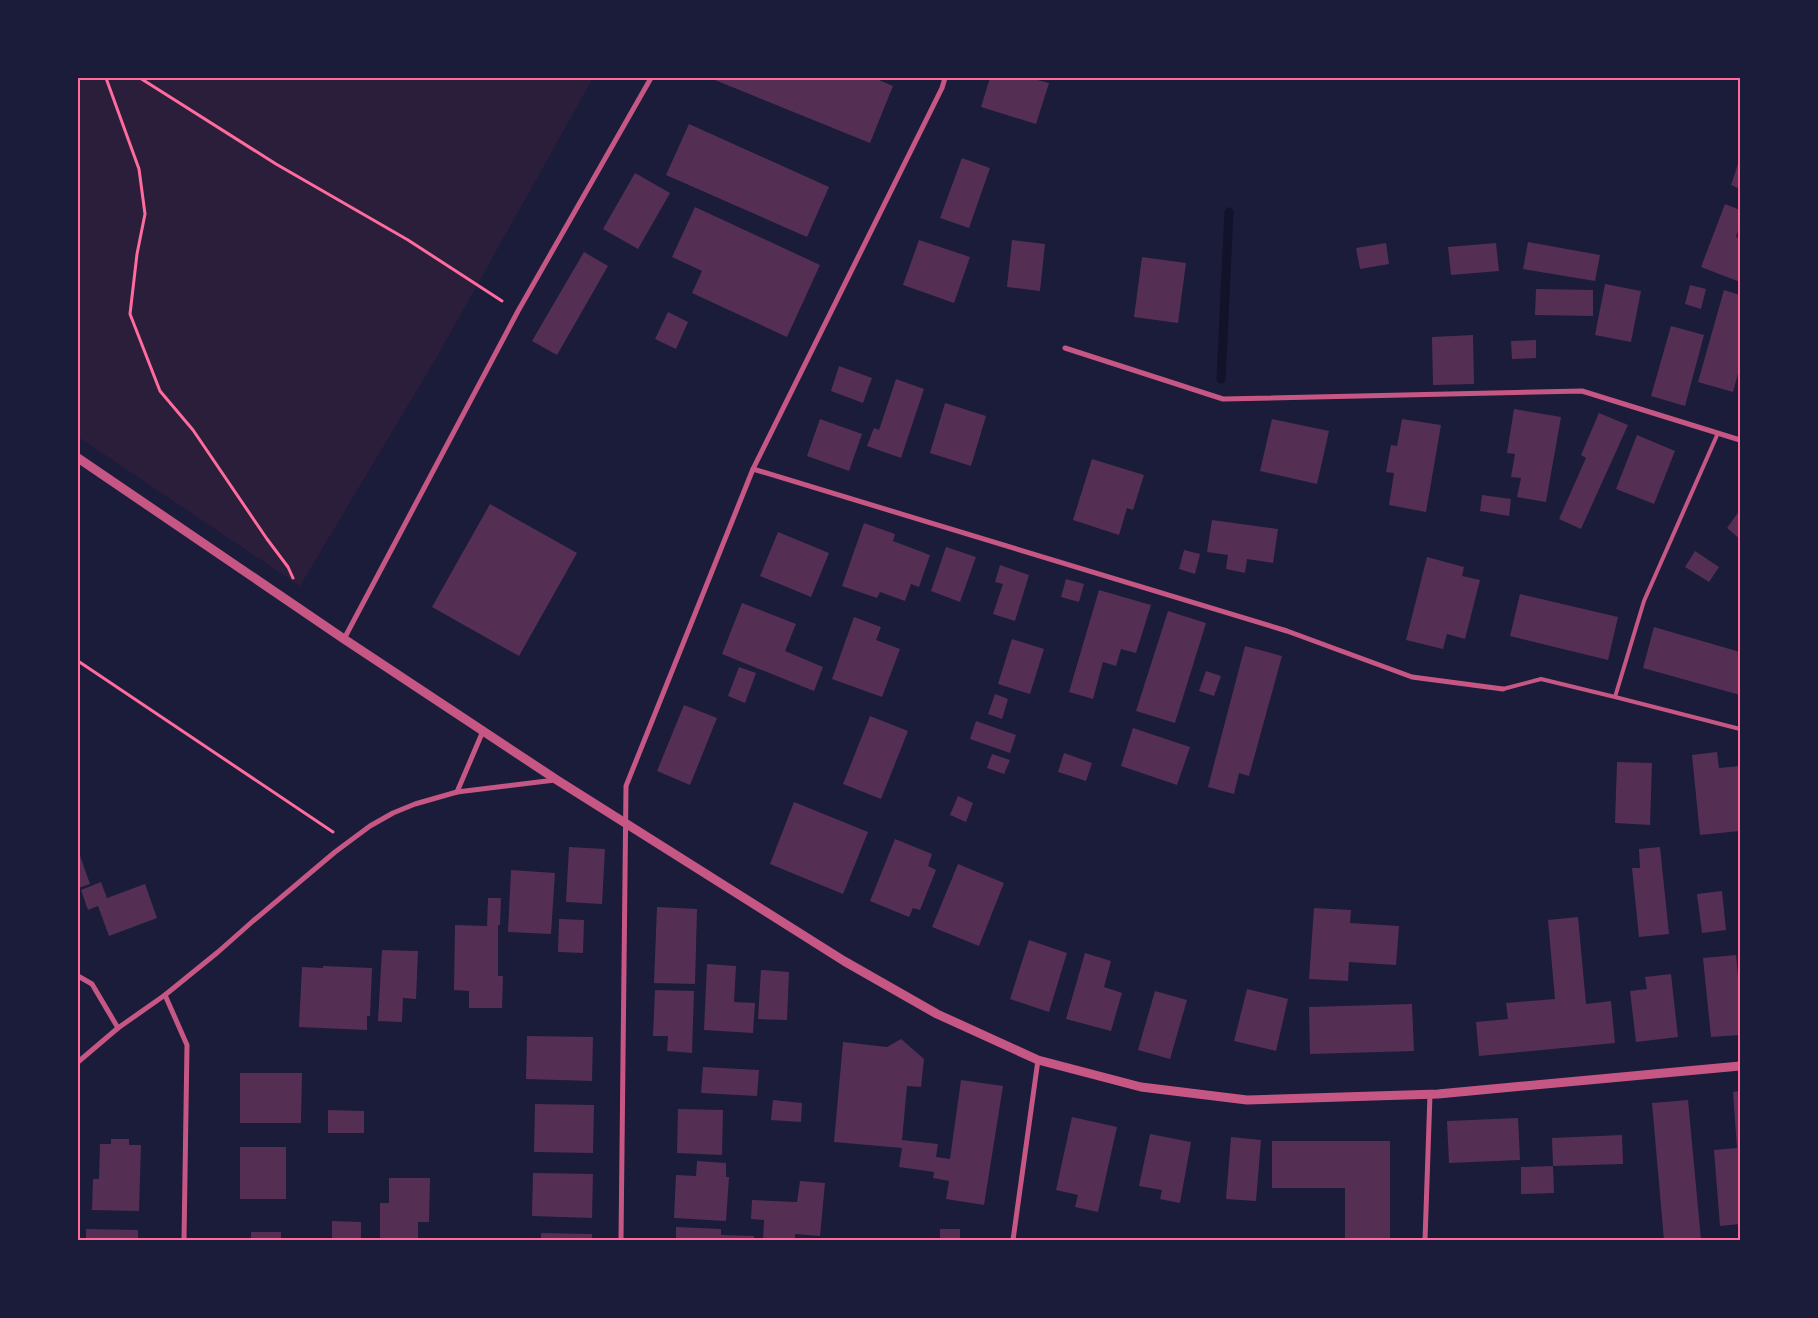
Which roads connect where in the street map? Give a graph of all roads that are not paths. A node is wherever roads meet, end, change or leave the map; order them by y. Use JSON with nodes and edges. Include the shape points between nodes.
{"nodes":[{"id":1,"x":651,"y":78,"type":"edge"},
{"id":2,"x":945,"y":78,"type":"edge"},
{"id":3,"x":1065,"y":348,"type":"dead end"},
{"id":4,"x":1718,"y":433,"type":"junction"},
{"id":5,"x":1740,"y":440,"type":"edge"},
{"id":6,"x":78,"y":458,"type":"edge"},
{"id":7,"x":753,"y":469,"type":"junction"},
{"id":8,"x":344,"y":639,"type":"junction"},
{"id":9,"x":1503,"y":689,"type":"joint"},
{"id":10,"x":1615,"y":697,"type":"junction"},
{"id":11,"x":1740,"y":729,"type":"edge"},
{"id":12,"x":483,"y":730,"type":"junction"},
{"id":13,"x":557,"y":780,"type":"junction"},
{"id":14,"x":457,"y":792,"type":"junction"},
{"id":15,"x":626,"y":825,"type":"junction"},
{"id":16,"x":78,"y":976,"type":"edge"},
{"id":17,"x":164,"y":995,"type":"junction"},
{"id":18,"x":118,"y":1028,"type":"junction"},
{"id":19,"x":1038,"y":1060,"type":"junction"},
{"id":20,"x":78,"y":1062,"type":"edge"},
{"id":21,"x":1740,"y":1066,"type":"edge"},
{"id":22,"x":1430,"y":1094,"type":"junction"},
{"id":23,"x":184,"y":1240,"type":"edge"},
{"id":24,"x":621,"y":1240,"type":"edge"},
{"id":25,"x":1013,"y":1240,"type":"edge"},
{"id":26,"x":1425,"y":1240,"type":"edge"}],
"edges":[{"from":1,"to":8,"type":"street","via":[[518,311]]},
{"from":2,"to":7,"type":"street"},
{"from":3,"to":4,"type":"street","via":[[1223,399],[1582,391]]},
{"from":4,"to":5,"type":"street"},
{"from":4,"to":10,"type":"lane","via":[[1644,601]]},
{"from":6,"to":8,"type":"street"},
{"from":7,"to":9,"type":"street","via":[[1287,631],[1412,677]]},
{"from":7,"to":15,"type":"street","via":[[626,786]]},
{"from":8,"to":12,"type":"street"},
{"from":9,"to":10,"type":"lane","via":[[1541,679]]},
{"from":10,"to":11,"type":"lane"},
{"from":12,"to":13,"type":"street"},
{"from":12,"to":14,"type":"street"},
{"from":13,"to":14,"type":"street"},
{"from":13,"to":15,"type":"street"},
{"from":14,"to":17,"type":"street","via":[[393,812],[370,826]]},
{"from":15,"to":19,"type":"street","via":[[844,961],[937,1014]]},
{"from":15,"to":24,"type":"street"},
{"from":16,"to":18,"type":"street","via":[[92,984]]},
{"from":17,"to":18,"type":"street"},
{"from":17,"to":23,"type":"street","via":[[187,1045]]},
{"from":18,"to":20,"type":"street"},
{"from":19,"to":22,"type":"street","via":[[1141,1087],[1247,1100]]},
{"from":19,"to":25,"type":"street"},
{"from":21,"to":22,"type":"street"},
{"from":22,"to":26,"type":"street"}]}
